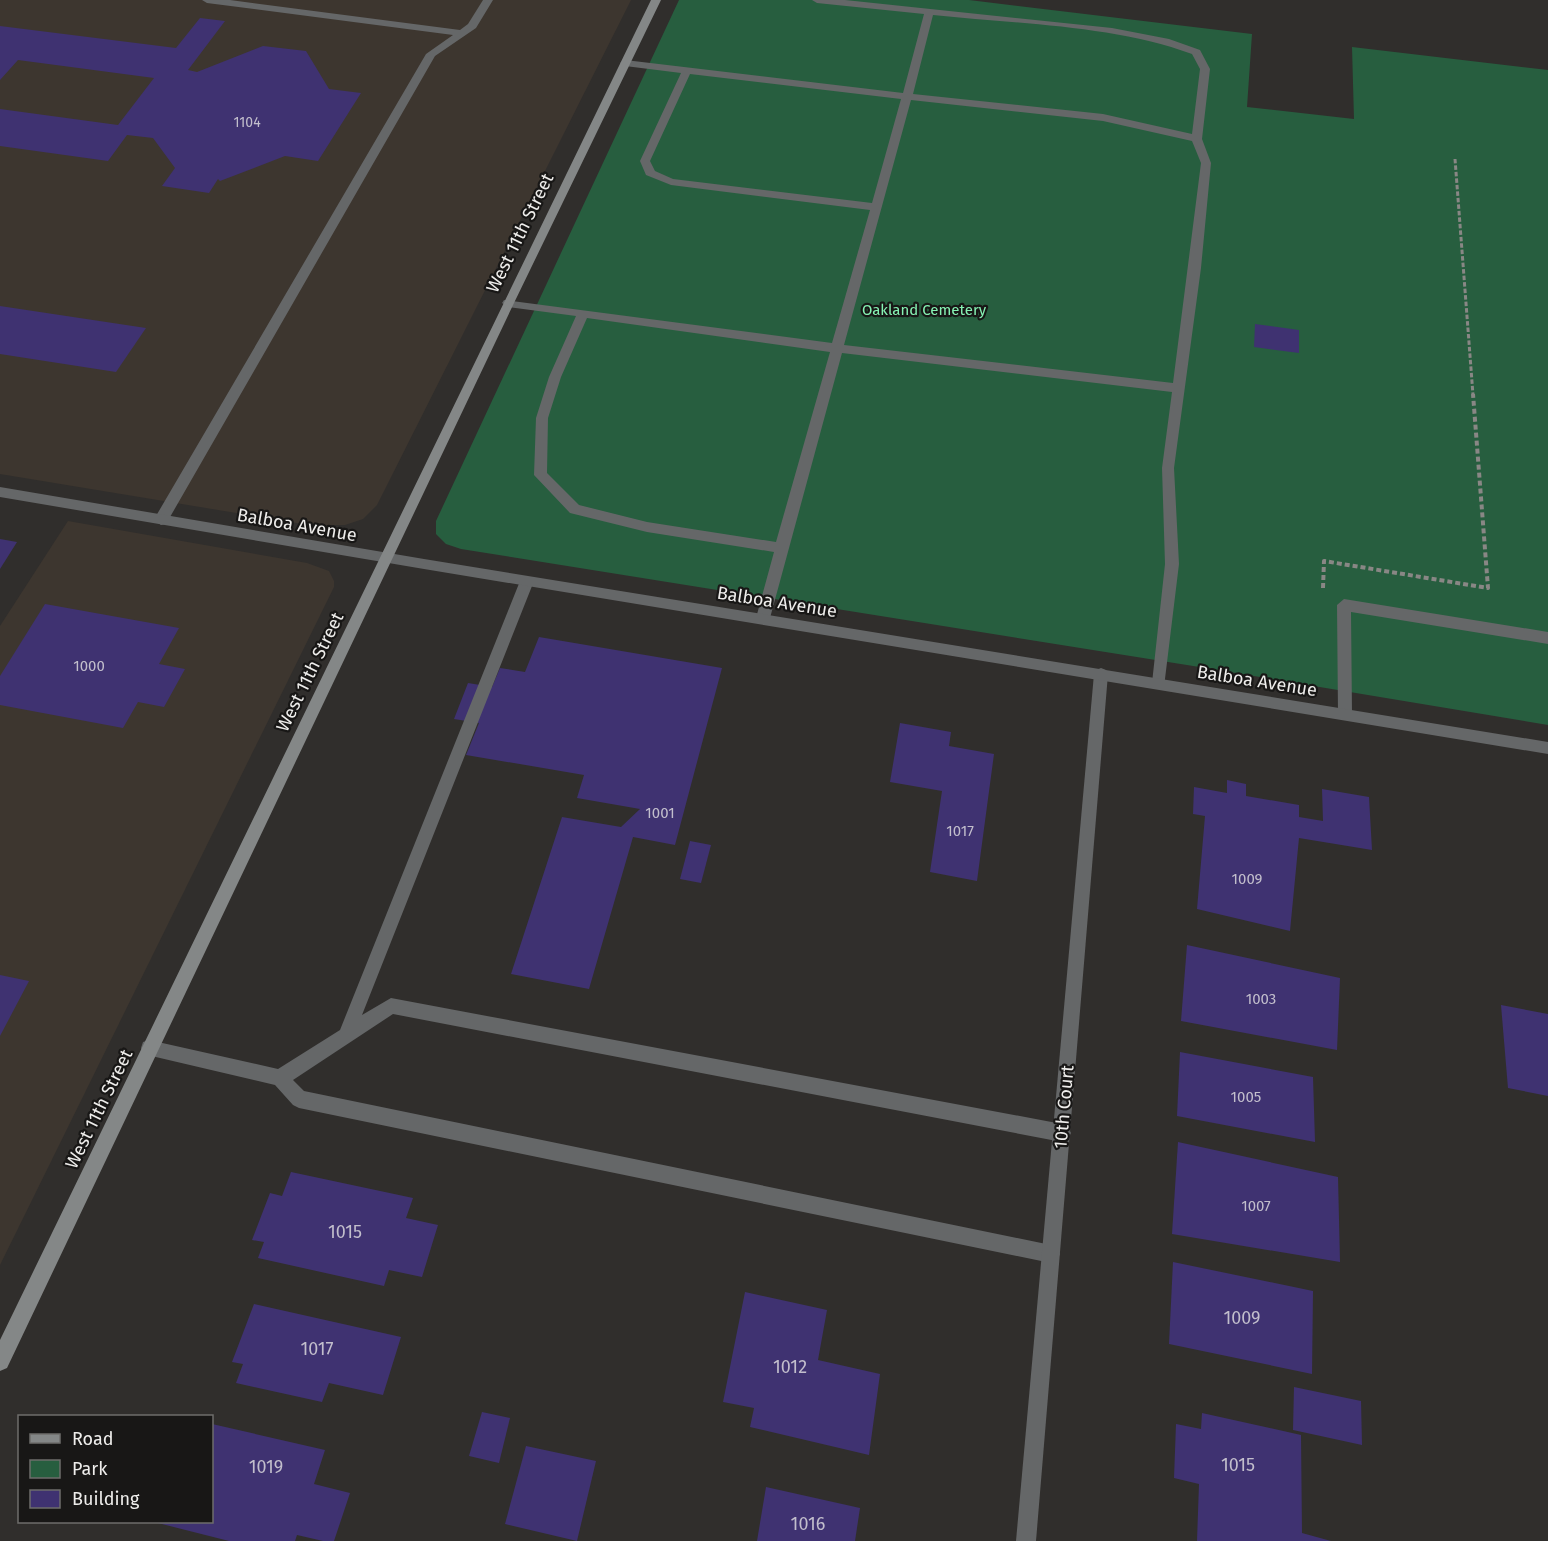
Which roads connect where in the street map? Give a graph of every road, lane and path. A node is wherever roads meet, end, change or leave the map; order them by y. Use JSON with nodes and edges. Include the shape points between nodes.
{"nodes":[{"id":1,"x":207,"y":0,"type":"edge"},
{"id":2,"x":481,"y":0,"type":"edge"},
{"id":3,"x":488,"y":0,"type":"edge"},
{"id":4,"x":656,"y":0,"type":"edge"},
{"id":5,"x":817,"y":0,"type":"edge"},
{"id":6,"x":929,"y":13,"type":"junction"},
{"id":7,"x":462,"y":33,"type":"junction"},
{"id":8,"x":625,"y":63,"type":"junction"},
{"id":9,"x":687,"y":70,"type":"junction"},
{"id":10,"x":908,"y":97,"type":"junction"},
{"id":11,"x":1197,"y":139,"type":"junction"},
{"id":12,"x":1455,"y":159,"type":"dead end"},
{"id":13,"x":876,"y":207,"type":"junction"},
{"id":14,"x":508,"y":303,"type":"junction"},
{"id":15,"x":583,"y":314,"type":"junction"},
{"id":16,"x":835,"y":348,"type":"junction"},
{"id":17,"x":1178,"y":388,"type":"junction"},
{"id":18,"x":0,"y":492,"type":"edge"},
{"id":19,"x":161,"y":520,"type":"junction"},
{"id":20,"x":781,"y":548,"type":"junction"},
{"id":21,"x":386,"y":558,"type":"junction"},
{"id":22,"x":527,"y":581,"type":"junction"},
{"id":23,"x":1323,"y":589,"type":"dead end"},
{"id":24,"x":763,"y":618,"type":"junction"},
{"id":25,"x":1548,"y":638,"type":"edge"},
{"id":26,"x":1101,"y":674,"type":"junction"},
{"id":27,"x":1160,"y":683,"type":"junction"},
{"id":28,"x":1345,"y":714,"type":"junction"},
{"id":29,"x":1548,"y":748,"type":"edge"},
{"id":30,"x":346,"y":1035,"type":"junction"},
{"id":31,"x":149,"y":1048,"type":"junction"},
{"id":32,"x":280,"y":1078,"type":"junction"},
{"id":33,"x":1062,"y":1133,"type":"junction"},
{"id":34,"x":1051,"y":1254,"type":"junction"},
{"id":35,"x":0,"y":1361,"type":"edge"},
{"id":36,"x":1026,"y":1541,"type":"edge"}],
"edges":[{"from":1,"to":7,"type":"street"},
{"from":2,"to":3,"type":"street"},
{"from":3,"to":7,"type":"street","via":[[472,26]]},
{"from":4,"to":8,"type":"main road","name":"West 11th Street"},
{"from":5,"to":6,"type":"street"},
{"from":6,"to":10,"type":"street"},
{"from":6,"to":11,"type":"street","via":[[1112,31],[1165,41],[1196,52],[1205,69]]},
{"from":7,"to":19,"type":"street","via":[[431,54]]},
{"from":8,"to":9,"type":"street"},
{"from":8,"to":14,"type":"main road","name":"West 11th Street"},
{"from":9,"to":10,"type":"street"},
{"from":9,"to":13,"type":"street","via":[[645,161],[650,173],[671,182]]},
{"from":10,"to":11,"type":"street","via":[[1102,117]]},
{"from":10,"to":13,"type":"street"},
{"from":11,"to":17,"type":"street","via":[[1206,163]]},
{"from":12,"to":23,"type":"path","via":[[1488,588],[1324,561]]},
{"from":13,"to":16,"type":"street"},
{"from":14,"to":15,"type":"street"},
{"from":14,"to":21,"type":"main road","name":"West 11th Street"},
{"from":15,"to":16,"type":"street"},
{"from":15,"to":20,"type":"street","via":[[542,418],[540,475],[575,509],[647,527]]},
{"from":16,"to":17,"type":"street"},
{"from":16,"to":20,"type":"street"},
{"from":17,"to":27,"type":"street","via":[[1168,468],[1172,564]]},
{"from":18,"to":19,"type":"street","name":"Balboa Avenue"},
{"from":19,"to":21,"type":"street","name":"Balboa Avenue"},
{"from":20,"to":24,"type":"street"},
{"from":21,"to":22,"type":"street","name":"Balboa Avenue"},
{"from":21,"to":31,"type":"main road","name":"West 11th Street"},
{"from":22,"to":24,"type":"street","name":"Balboa Avenue"},
{"from":22,"to":30,"type":"street"},
{"from":24,"to":26,"type":"street","name":"Balboa Avenue"},
{"from":25,"to":28,"type":"street","via":[[1344,605]]},
{"from":26,"to":27,"type":"street","name":"Balboa Avenue"},
{"from":26,"to":33,"type":"street","name":"10th Court"},
{"from":27,"to":28,"type":"street","name":"Balboa Avenue"},
{"from":28,"to":29,"type":"street","name":"Balboa Avenue"},
{"from":30,"to":32,"type":"street"},
{"from":30,"to":33,"type":"street","via":[[391,1006]]},
{"from":31,"to":32,"type":"street"},
{"from":31,"to":35,"type":"main road","name":"West 11th Street"},
{"from":32,"to":34,"type":"street","via":[[299,1099]]},
{"from":33,"to":34,"type":"street","name":"10th Court"},
{"from":34,"to":36,"type":"street","name":"10th Court"}]}
